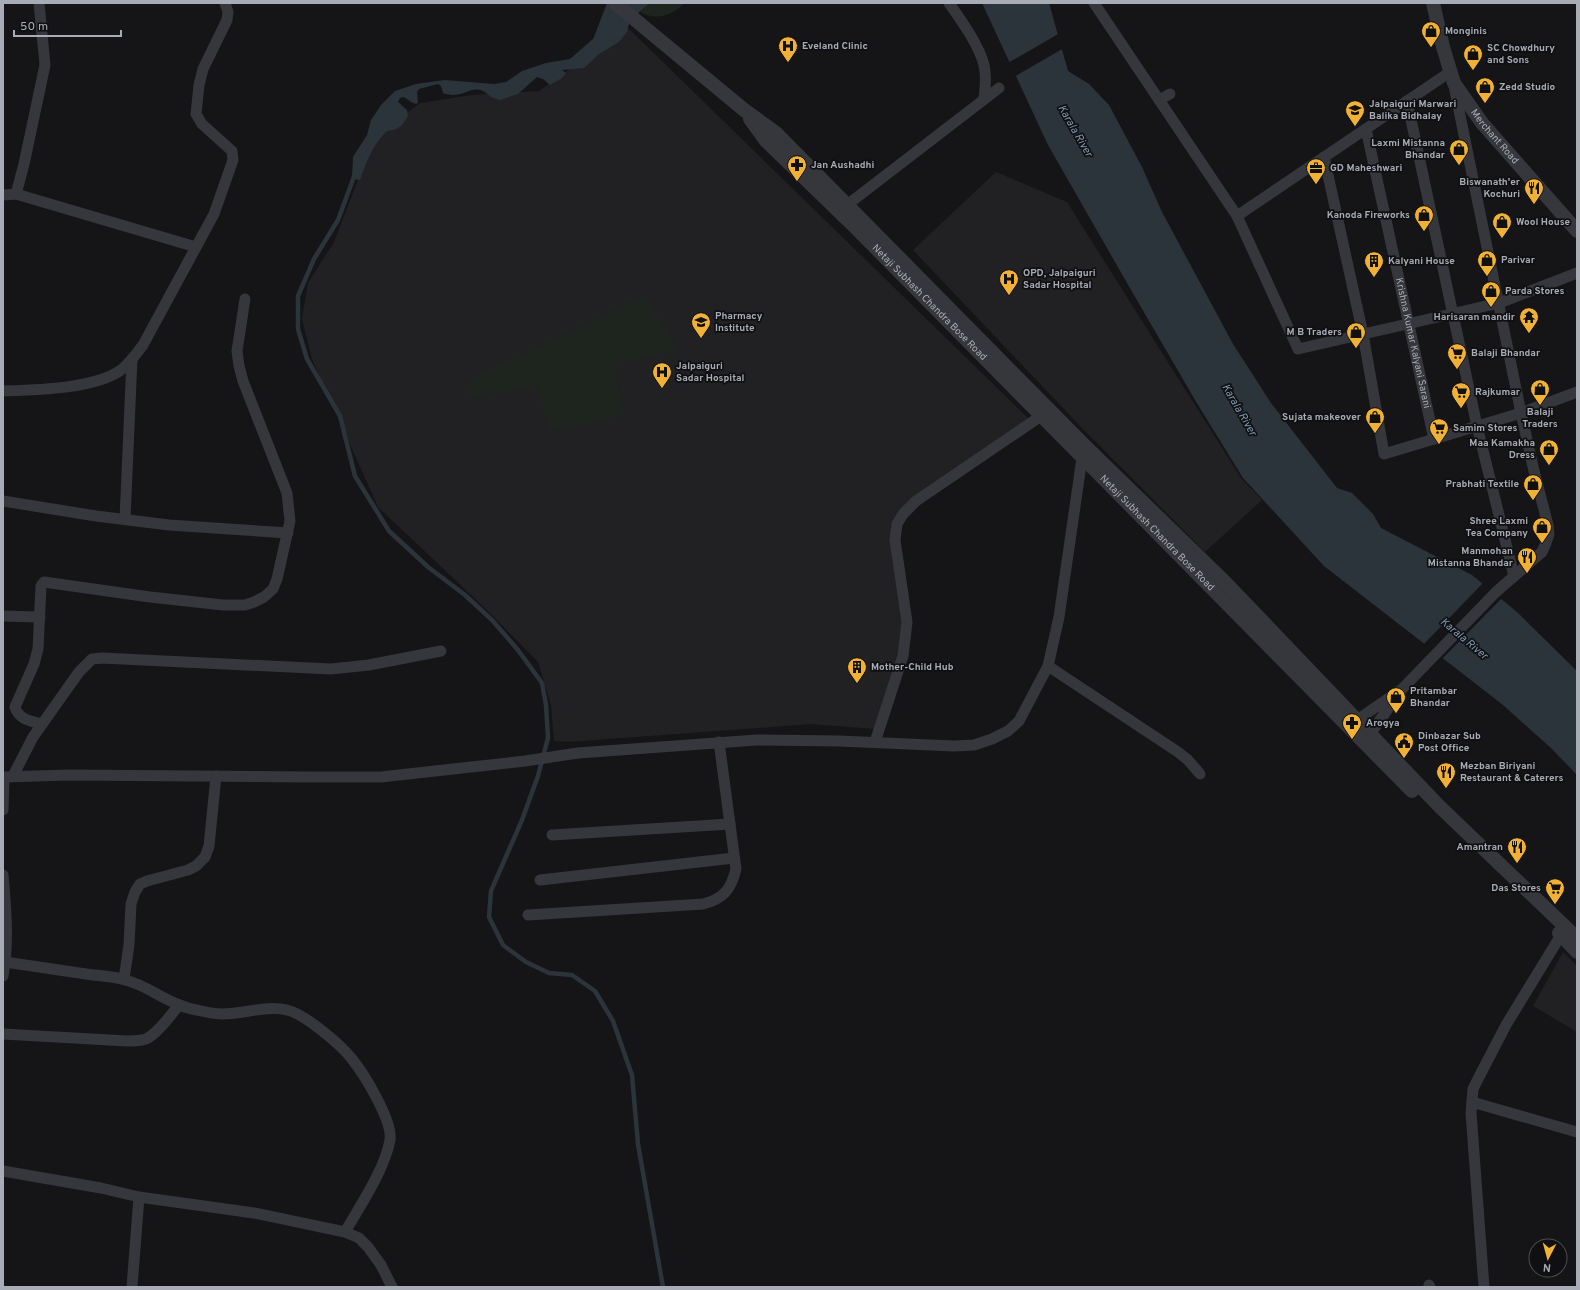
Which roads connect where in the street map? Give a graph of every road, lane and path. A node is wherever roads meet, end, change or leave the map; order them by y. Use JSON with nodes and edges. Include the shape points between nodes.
{"nodes":[{"id":1,"x":39,"y":3,"type":"edge"},
{"id":2,"x":225,"y":3,"type":"edge"},
{"id":3,"x":615,"y":3,"type":"edge"},
{"id":4,"x":949,"y":3,"type":"edge"},
{"id":5,"x":1094,"y":3,"type":"edge"},
{"id":6,"x":1433,"y":3,"type":"edge"},
{"id":7,"x":1452,"y":78,"type":"junction"},
{"id":8,"x":999,"y":88,"type":"dead end"},
{"id":9,"x":1170,"y":94,"type":"dead end"},
{"id":10,"x":984,"y":99,"type":"junction"},
{"id":11,"x":1159,"y":100,"type":"junction"},
{"id":12,"x":1407,"y":101,"type":"junction"},
{"id":13,"x":743,"y":108,"type":"junction"},
{"id":14,"x":1366,"y":129,"type":"junction"},
{"id":15,"x":1324,"y":157,"type":"junction"},
{"id":16,"x":16,"y":194,"type":"junction"},
{"id":17,"x":3,"y":195,"type":"edge"},
{"id":18,"x":847,"y":205,"type":"junction"},
{"id":19,"x":1237,"y":216,"type":"junction"},
{"id":20,"x":1577,"y":231,"type":"edge"},
{"id":21,"x":196,"y":247,"type":"junction"},
{"id":22,"x":1577,"y":273,"type":"edge"},
{"id":23,"x":245,"y":299,"type":"dead end"},
{"id":24,"x":1499,"y":304,"type":"junction"},
{"id":25,"x":1453,"y":314,"type":"junction"},
{"id":26,"x":1409,"y":324,"type":"junction"},
{"id":27,"x":1362,"y":334,"type":"junction"},
{"id":28,"x":132,"y":359,"type":"junction"},
{"id":29,"x":3,"y":391,"type":"edge"},
{"id":30,"x":1577,"y":392,"type":"edge"},
{"id":31,"x":1521,"y":413,"type":"junction"},
{"id":32,"x":1041,"y":416,"type":"junction"},
{"id":33,"x":1477,"y":426,"type":"junction"},
{"id":34,"x":1434,"y":439,"type":"junction"},
{"id":35,"x":1084,"y":452,"type":"junction"},
{"id":36,"x":3,"y":500,"type":"edge"},
{"id":37,"x":125,"y":519,"type":"junction"},
{"id":38,"x":288,"y":533,"type":"junction"},
{"id":39,"x":1514,"y":576,"type":"junction"},
{"id":40,"x":3,"y":616,"type":"edge"},
{"id":41,"x":40,"y":617,"type":"junction"},
{"id":42,"x":441,"y":652,"type":"dead end"},
{"id":43,"x":1048,"y":666,"type":"junction"},
{"id":44,"x":1402,"y":689,"type":"junction"},
{"id":45,"x":1357,"y":720,"type":"junction"},
{"id":46,"x":42,"y":724,"type":"junction"},
{"id":47,"x":1370,"y":734,"type":"junction"},
{"id":48,"x":719,"y":742,"type":"junction"},
{"id":49,"x":875,"y":742,"type":"junction"},
{"id":50,"x":1200,"y":774,"type":"dead end"},
{"id":51,"x":7,"y":776,"type":"edge"},
{"id":52,"x":216,"y":776,"type":"junction"},
{"id":53,"x":1436,"y":809,"type":"junction"},
{"id":54,"x":3,"y":810,"type":"edge"},
{"id":55,"x":730,"y":824,"type":"junction"},
{"id":56,"x":552,"y":836,"type":"dead end"},
{"id":57,"x":734,"y":858,"type":"junction"},
{"id":58,"x":3,"y":875,"type":"edge"},
{"id":59,"x":540,"y":880,"type":"dead end"},
{"id":60,"x":528,"y":915,"type":"dead end"},
{"id":61,"x":1564,"y":932,"type":"junction"},
{"id":62,"x":1577,"y":938,"type":"edge"},
{"id":63,"x":1577,"y":952,"type":"edge"},
{"id":64,"x":5,"y":962,"type":"junction"},
{"id":65,"x":3,"y":976,"type":"edge"},
{"id":66,"x":124,"y":979,"type":"junction"},
{"id":67,"x":179,"y":1005,"type":"junction"},
{"id":68,"x":3,"y":1034,"type":"edge"},
{"id":69,"x":1472,"y":1102,"type":"junction"},
{"id":70,"x":1577,"y":1132,"type":"edge"},
{"id":71,"x":5,"y":1174,"type":"edge"},
{"id":72,"x":139,"y":1197,"type":"junction"},
{"id":73,"x":345,"y":1232,"type":"junction"},
{"id":74,"x":132,"y":1287,"type":"edge"},
{"id":75,"x":392,"y":1287,"type":"edge"},
{"id":76,"x":1484,"y":1287,"type":"edge"}],
"edges":[{"from":1,"to":16,"type":"street","via":[[45,65]]},
{"from":2,"to":21,"type":"street","via":[[227,20],[203,69],[196,114],[202,124],[232,151],[233,160],[214,214]]},
{"from":3,"to":13,"type":"street","name":"Netaji Subhash Chandra Bose Road"},
{"from":4,"to":10,"type":"street","via":[[984,65]]},
{"from":5,"to":11,"type":"street"},
{"from":6,"to":7,"type":"street","name":"Merchant Road"},
{"from":7,"to":12,"type":"street"},
{"from":7,"to":20,"type":"street","name":"Merchant Road","via":[[1482,123]]},
{"from":7,"to":24,"type":"street"},
{"from":8,"to":10,"type":"street"},
{"from":9,"to":11,"type":"street"},
{"from":10,"to":18,"type":"street"},
{"from":11,"to":19,"type":"street"},
{"from":12,"to":14,"type":"street"},
{"from":12,"to":25,"type":"street"},
{"from":13,"to":18,"type":"street","name":"Netaji Subhash Chandra Bose Road","via":[[776,133]]},
{"from":13,"to":32,"type":"street","name":"Netaji Subhash Chandra Bose Road","via":[[766,141]]},
{"from":14,"to":15,"type":"street"},
{"from":14,"to":26,"type":"street","name":"Krishna Kumar Kalyani Sarani"},
{"from":15,"to":19,"type":"street"},
{"from":15,"to":27,"type":"street"},
{"from":16,"to":17,"type":"street"},
{"from":16,"to":21,"type":"street"},
{"from":18,"to":35,"type":"street","name":"Netaji Subhash Chandra Bose Road"},
{"from":19,"to":27,"type":"street","via":[[1298,348]]},
{"from":21,"to":28,"type":"street","via":[[143,345]]},
{"from":22,"to":24,"type":"street"},
{"from":23,"to":38,"type":"street","via":[[237,351],[239,366],[287,493],[290,521]]},
{"from":24,"to":25,"type":"street"},
{"from":24,"to":31,"type":"street"},
{"from":25,"to":26,"type":"street"},
{"from":25,"to":33,"type":"street"},
{"from":26,"to":27,"type":"street"},
{"from":26,"to":34,"type":"street","name":"Krishna Kumar Kalyani Sarani"},
{"from":27,"to":34,"type":"street","via":[[1384,454]]},
{"from":28,"to":29,"type":"street","via":[[120,371],[88,383],[54,389]]},
{"from":28,"to":37,"type":"street"},
{"from":30,"to":31,"type":"street"},
{"from":31,"to":33,"type":"street"},
{"from":31,"to":39,"type":"street","via":[[1549,534],[1542,552]]},
{"from":32,"to":35,"type":"street","name":"Netaji Subhash Chandra Bose Road"},
{"from":32,"to":49,"type":"street","via":[[916,501],[897,524],[895,540],[907,622],[903,656]]},
{"from":33,"to":34,"type":"street"},
{"from":33,"to":39,"type":"street"},
{"from":35,"to":43,"type":"street","via":[[1059,617]]},
{"from":35,"to":45,"type":"street","name":"Netaji Subhash Chandra Bose Road","via":[[1225,582]]},
{"from":35,"to":53,"type":"street","name":"Netaji Subhash Chandra Bose Road"},
{"from":36,"to":37,"type":"street"},
{"from":37,"to":38,"type":"street","via":[[169,525]]},
{"from":38,"to":41,"type":"street","via":[[277,579],[272,589],[264,597],[245,605],[150,597],[48,581],[41,586]]},
{"from":39,"to":44,"type":"street"},
{"from":40,"to":41,"type":"street"},
{"from":41,"to":46,"type":"street","via":[[38,649],[34,664],[15,707],[20,717]]},
{"from":42,"to":46,"type":"street","via":[[369,665],[331,668],[92,659],[79,672]]},
{"from":43,"to":49,"type":"street","via":[[1019,721],[1008,731],[992,739],[974,745],[954,746]]},
{"from":43,"to":50,"type":"street","via":[[1178,752]]},
{"from":44,"to":45,"type":"street"},
{"from":44,"to":47,"type":"street"},
{"from":45,"to":47,"type":"street","name":"Netaji Subhash Chandra Bose Road"},
{"from":46,"to":51,"type":"street","via":[[23,756]]},
{"from":47,"to":53,"type":"street","name":"Netaji Subhash Chandra Bose Road"},
{"from":48,"to":49,"type":"street"},
{"from":48,"to":52,"type":"street","via":[[578,753],[381,777]]},
{"from":48,"to":55,"type":"street"},
{"from":51,"to":52,"type":"street"},
{"from":51,"to":54,"type":"street"},
{"from":52,"to":66,"type":"street","via":[[209,846],[205,857],[188,870],[140,884],[135,892],[131,904]]},
{"from":53,"to":61,"type":"street","name":"Netaji Subhash Chandra Bose Road"},
{"from":55,"to":56,"type":"street"},
{"from":55,"to":57,"type":"street"},
{"from":57,"to":59,"type":"street"},
{"from":57,"to":60,"type":"street","via":[[736,869],[733,882],[715,901],[703,904]]},
{"from":58,"to":64,"type":"street","via":[[6,916]]},
{"from":61,"to":62,"type":"street","name":"Netaji Subhash Chandra Bose Road"},
{"from":61,"to":63,"type":"street","name":"Netaji Subhash Chandra Bose Road"},
{"from":61,"to":69,"type":"street","via":[[1506,1025],[1473,1090]]},
{"from":64,"to":65,"type":"street"},
{"from":64,"to":66,"type":"street"},
{"from":66,"to":67,"type":"street","via":[[144,986]]},
{"from":67,"to":68,"type":"street","via":[[146,1039],[127,1041]]},
{"from":67,"to":73,"type":"street","via":[[210,1013],[288,1010],[306,1019],[341,1047],[360,1070],[388,1124],[390,1138],[378,1173]]},
{"from":69,"to":70,"type":"street"},
{"from":69,"to":76,"type":"street"},
{"from":71,"to":72,"type":"street","via":[[101,1188]]},
{"from":72,"to":73,"type":"street","via":[[254,1213]]},
{"from":72,"to":74,"type":"street"},
{"from":73,"to":75,"type":"street","via":[[359,1238],[368,1247],[382,1265]]}]}
